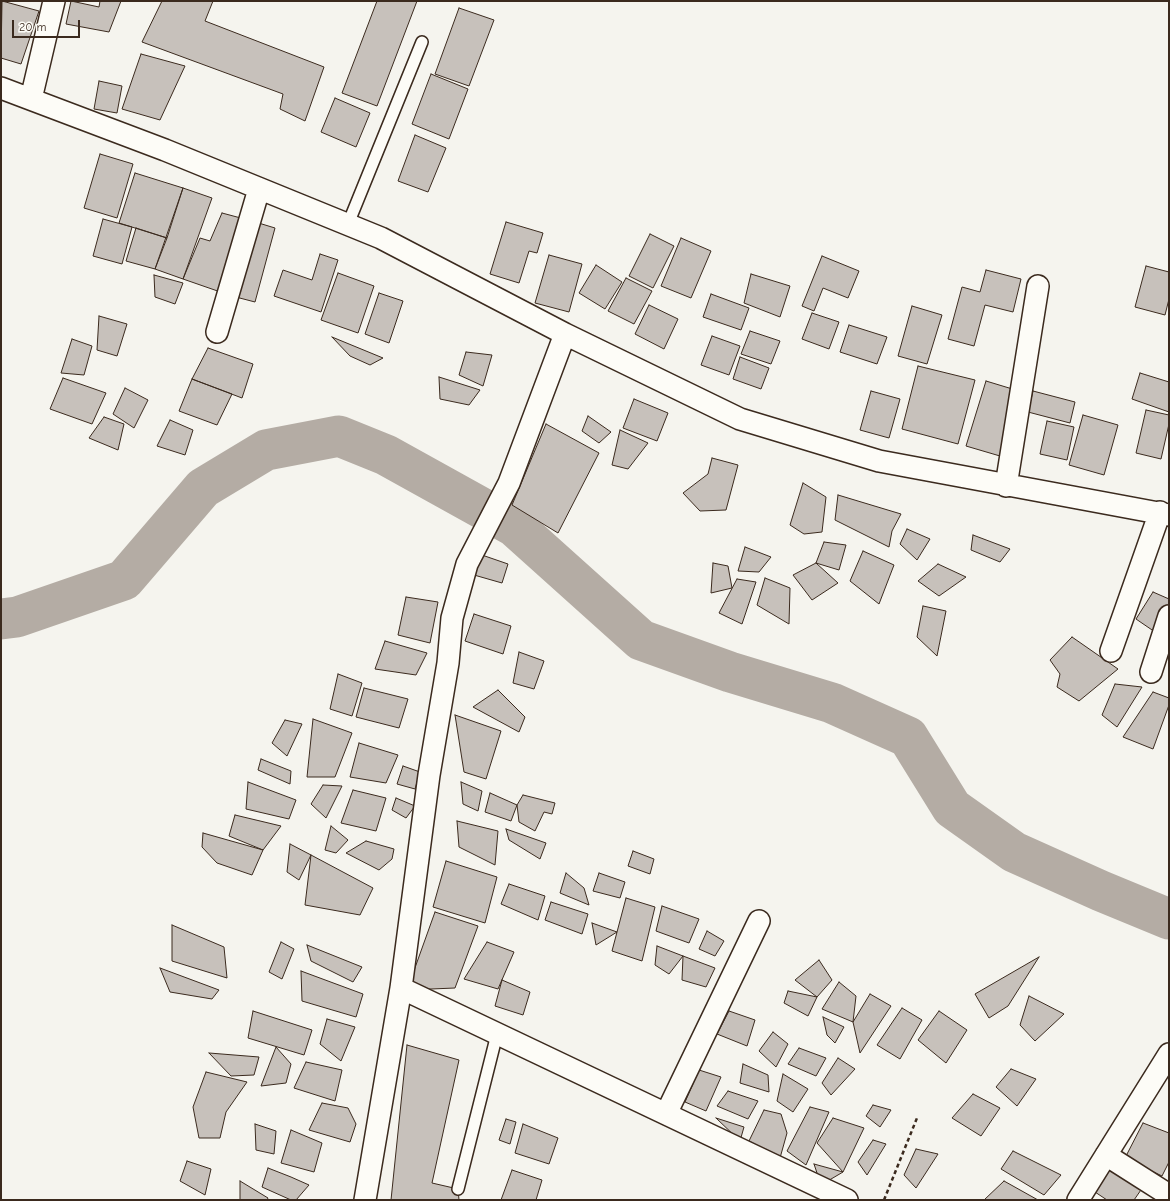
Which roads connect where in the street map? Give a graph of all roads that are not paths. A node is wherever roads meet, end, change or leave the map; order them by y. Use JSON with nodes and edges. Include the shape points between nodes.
{"nodes":[{"id":1,"x":54,"y":1,"type":"edge"},
{"id":2,"x":422,"y":42,"type":"dead end"},
{"id":3,"x":1,"y":88,"type":"edge"},
{"id":4,"x":31,"y":99,"type":"junction"},
{"id":5,"x":259,"y":189,"type":"junction"},
{"id":6,"x":348,"y":224,"type":"junction"},
{"id":7,"x":1038,"y":286,"type":"dead end"},
{"id":8,"x":218,"y":332,"type":"dead end"},
{"id":9,"x":564,"y":334,"type":"junction"},
{"id":10,"x":1006,"y":486,"type":"junction"},
{"id":11,"x":1165,"y":513,"type":"edge"},
{"id":12,"x":1169,"y":616,"type":"edge"},
{"id":13,"x":1111,"y":651,"type":"dead end"},
{"id":14,"x":1150,"y":672,"type":"dead end"},
{"id":15,"x":759,"y":921,"type":"dead end"},
{"id":16,"x":401,"y":988,"type":"junction"},
{"id":17,"x":497,"y":1034,"type":"junction"},
{"id":18,"x":1169,"y":1054,"type":"edge"},
{"id":19,"x":666,"y":1114,"type":"junction"},
{"id":20,"x":1106,"y":1155,"type":"junction"},
{"id":21,"x":458,"y":1189,"type":"dead end"},
{"id":22,"x":1169,"y":1195,"type":"edge"},
{"id":23,"x":365,"y":1200,"type":"edge"},
{"id":24,"x":847,"y":1200,"type":"edge"},
{"id":25,"x":1078,"y":1200,"type":"edge"}],
"edges":[{"from":1,"to":4,"type":"street"},
{"from":2,"to":6,"type":"lane"},
{"from":3,"to":4,"type":"street"},
{"from":4,"to":5,"type":"street"},
{"from":5,"to":6,"type":"street"},
{"from":5,"to":8,"type":"street"},
{"from":6,"to":9,"type":"street","via":[[381,238]]},
{"from":7,"to":10,"type":"street"},
{"from":9,"to":10,"type":"street","via":[[740,419],[879,461]]},
{"from":9,"to":16,"type":"street","via":[[509,483],[467,564],[452,618],[448,663],[429,775]]},
{"from":10,"to":11,"type":"street"},
{"from":11,"to":13,"type":"street"},
{"from":12,"to":14,"type":"street"},
{"from":15,"to":19,"type":"street"},
{"from":16,"to":17,"type":"street"},
{"from":16,"to":23,"type":"street"},
{"from":17,"to":19,"type":"street"},
{"from":17,"to":21,"type":"lane"},
{"from":18,"to":20,"type":"street"},
{"from":19,"to":24,"type":"street"},
{"from":20,"to":22,"type":"street"},
{"from":20,"to":25,"type":"street"}]}
